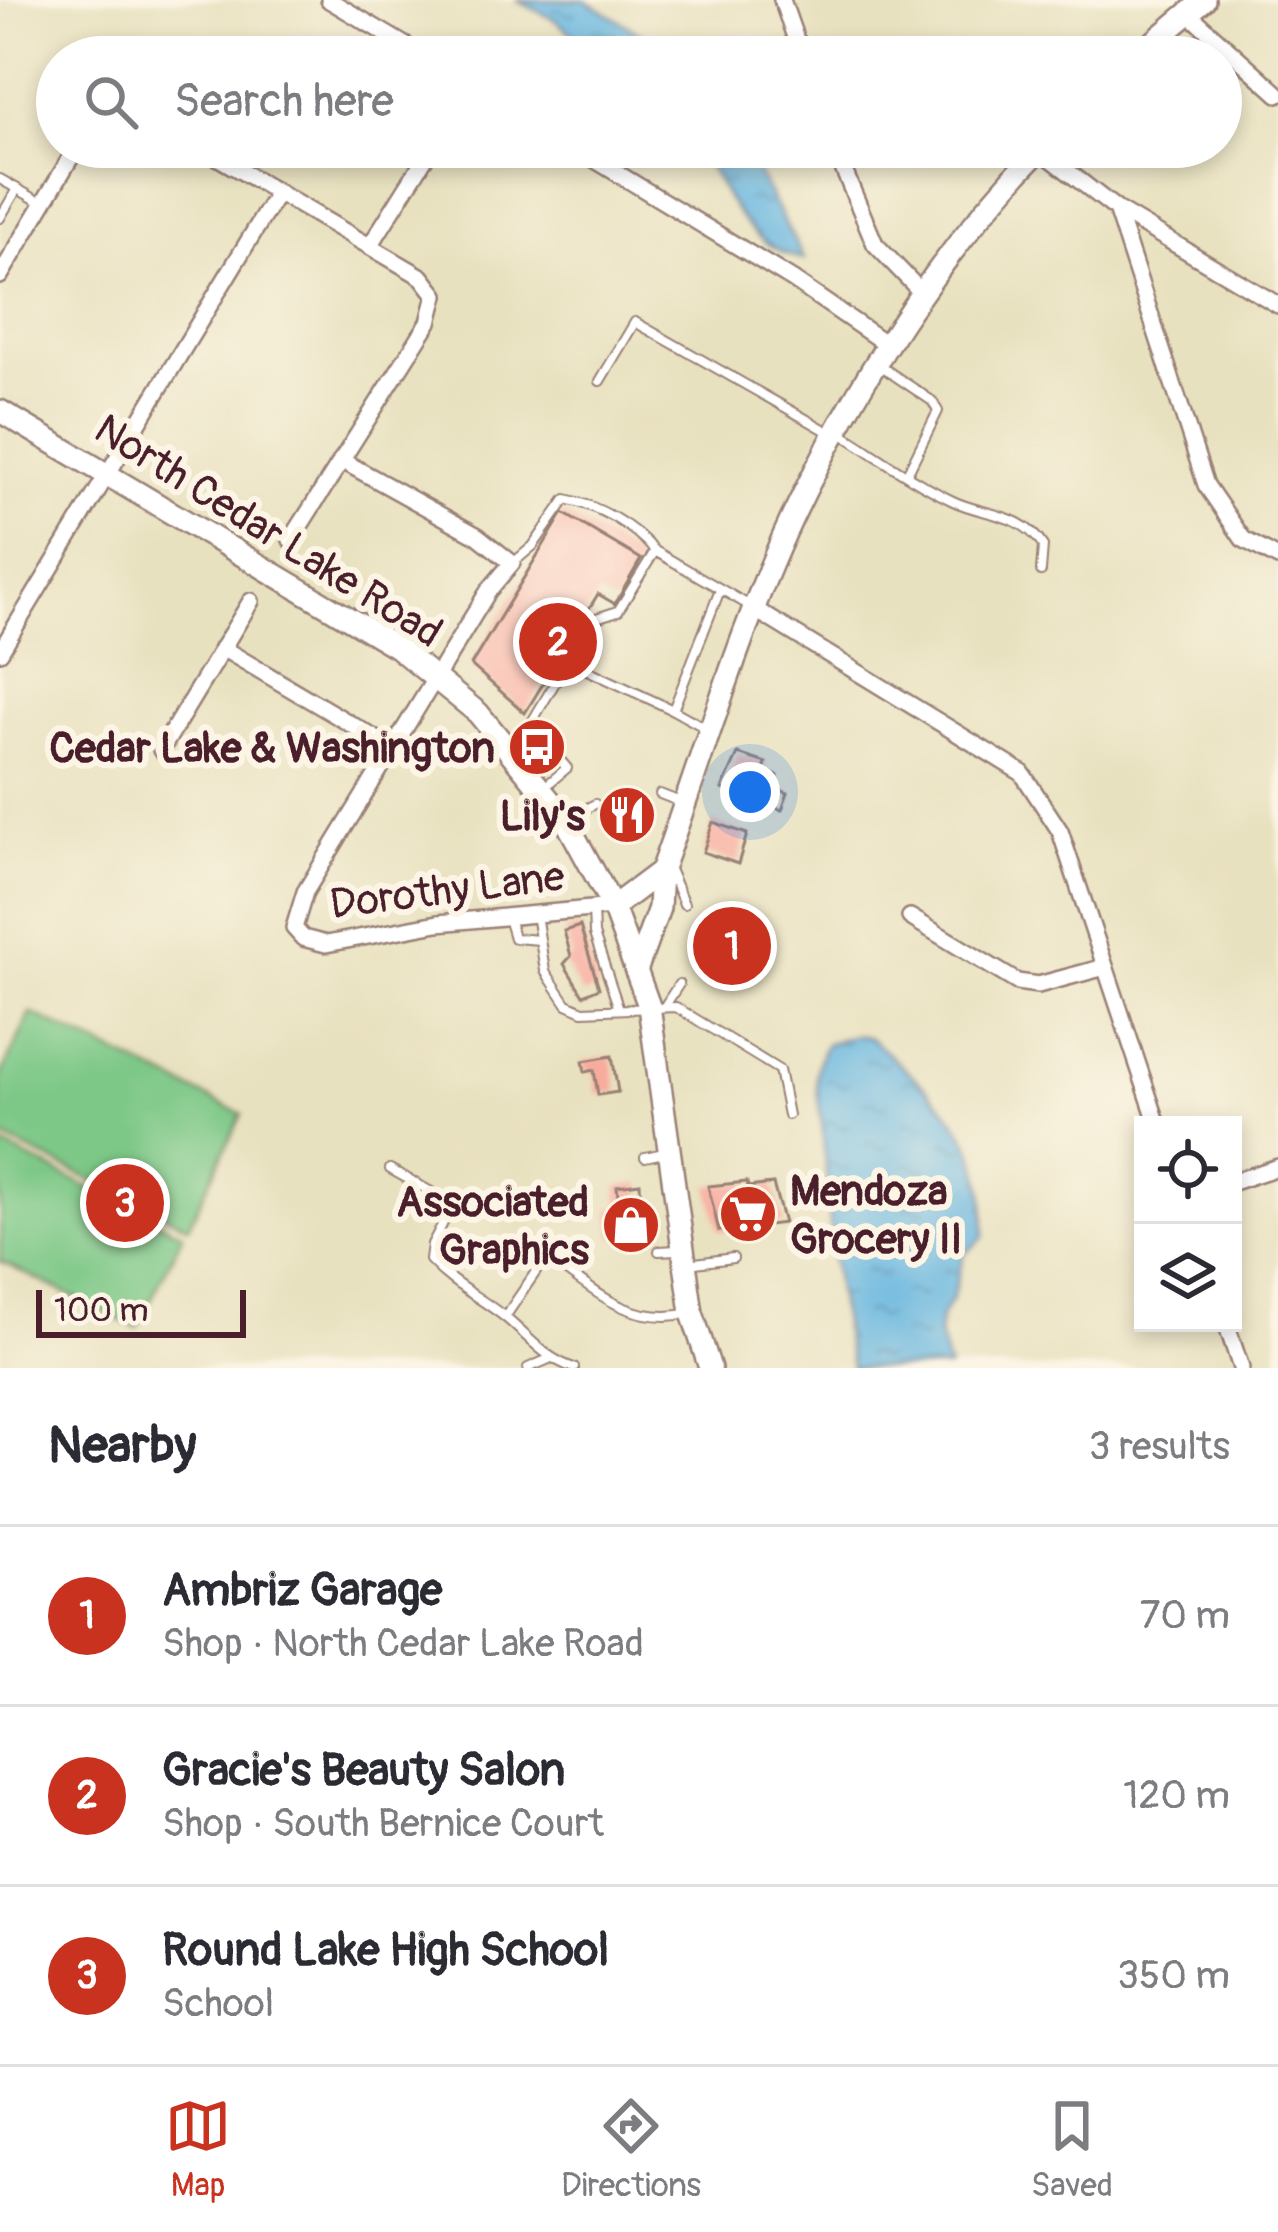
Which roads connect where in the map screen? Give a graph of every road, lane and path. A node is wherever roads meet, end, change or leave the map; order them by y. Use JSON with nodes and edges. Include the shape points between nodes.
{"nodes":[{"id":1,"x":329,"y":0,"type":"edge"},
{"id":2,"x":782,"y":0,"type":"edge"},
{"id":3,"x":1196,"y":6,"type":"edge"},
{"id":4,"x":390,"y":36,"type":"edge"},
{"id":5,"x":795,"y":36,"type":"edge"},
{"id":6,"x":1161,"y":36,"type":"edge"},
{"id":7,"x":1224,"y":36,"type":"edge"},
{"id":8,"x":1242,"y":55,"type":"edge"},
{"id":9,"x":1278,"y":94,"type":"edge"},
{"id":10,"x":64,"y":168,"type":"edge"},
{"id":11,"x":236,"y":168,"type":"edge"},
{"id":12,"x":419,"y":168,"type":"edge"},
{"id":13,"x":609,"y":168,"type":"edge"},
{"id":14,"x":843,"y":168,"type":"edge"},
{"id":15,"x":1022,"y":168,"type":"edge"},
{"id":16,"x":1065,"y":168,"type":"edge"},
{"id":17,"x":0,"y":179,"type":"edge"},
{"id":18,"x":17,"y":189,"type":"junction"},
{"id":19,"x":278,"y":192,"type":"junction"},
{"id":20,"x":43,"y":204,"type":"junction"},
{"id":21,"x":1116,"y":209,"type":"junction"},
{"id":22,"x":0,"y":218,"type":"edge"},
{"id":23,"x":370,"y":246,"type":"junction"},
{"id":24,"x":0,"y":277,"type":"edge"},
{"id":25,"x":923,"y":294,"type":"junction"},
{"id":26,"x":1278,"y":304,"type":"edge"},
{"id":27,"x":884,"y":355,"type":"junction"},
{"id":28,"x":600,"y":381,"type":"dead end"},
{"id":29,"x":0,"y":411,"type":"edge"},
{"id":30,"x":837,"y":434,"type":"junction"},
{"id":31,"x":341,"y":460,"type":"junction"},
{"id":32,"x":907,"y":474,"type":"junction"},
{"id":33,"x":107,"y":475,"type":"junction"},
{"id":34,"x":290,"y":540,"type":"dead end"},
{"id":35,"x":655,"y":551,"type":"junction"},
{"id":36,"x":1278,"y":558,"type":"edge"},
{"id":37,"x":512,"y":563,"type":"junction"},
{"id":38,"x":1041,"y":572,"type":"dead end"},
{"id":39,"x":720,"y":590,"type":"junction"},
{"id":40,"x":250,"y":601,"type":"dead end"},
{"id":41,"x":756,"y":610,"type":"junction"},
{"id":42,"x":222,"y":648,"type":"junction"},
{"id":43,"x":0,"y":652,"type":"edge"},
{"id":44,"x":568,"y":661,"type":"junction"},
{"id":45,"x":436,"y":678,"type":"junction"},
{"id":46,"x":673,"y":710,"type":"junction"},
{"id":47,"x":530,"y":725,"type":"junction"},
{"id":48,"x":711,"y":730,"type":"junction"},
{"id":49,"x":393,"y":748,"type":"junction"},
{"id":50,"x":508,"y":749,"type":"junction"},
{"id":51,"x":161,"y":751,"type":"dead end"},
{"id":52,"x":541,"y":790,"type":"junction"},
{"id":53,"x":660,"y":794,"type":"dead end"},
{"id":54,"x":595,"y":803,"type":"dead end"},
{"id":55,"x":685,"y":804,"type":"junction"},
{"id":56,"x":565,"y":819,"type":"junction"},
{"id":57,"x":663,"y":866,"type":"junction"},
{"id":58,"x":684,"y":904,"type":"dead end"},
{"id":59,"x":603,"y":908,"type":"junction"},
{"id":60,"x":536,"y":914,"type":"junction"},
{"id":61,"x":508,"y":916,"type":"junction"},
{"id":62,"x":910,"y":917,"type":"dead end"},
{"id":63,"x":540,"y":940,"type":"junction"},
{"id":64,"x":1106,"y":967,"type":"junction"},
{"id":65,"x":636,"y":971,"type":"junction"},
{"id":66,"x":679,"y":984,"type":"dead end"},
{"id":67,"x":657,"y":1005,"type":"junction"},
{"id":68,"x":619,"y":1010,"type":"junction"},
{"id":69,"x":788,"y":1114,"type":"dead end"},
{"id":70,"x":1156,"y":1116,"type":"edge"},
{"id":71,"x":671,"y":1152,"type":"junction"},
{"id":72,"x":646,"y":1157,"type":"dead end"},
{"id":73,"x":1278,"y":1167,"type":"edge"},
{"id":74,"x":390,"y":1168,"type":"dead end"},
{"id":75,"x":1242,"y":1179,"type":"edge"},
{"id":76,"x":659,"y":1251,"type":"dead end"},
{"id":77,"x":686,"y":1257,"type":"junction"},
{"id":78,"x":733,"y":1258,"type":"dead end"},
{"id":79,"x":692,"y":1313,"type":"junction"},
{"id":80,"x":505,"y":1317,"type":"junction"},
{"id":81,"x":1229,"y":1332,"type":"edge"},
{"id":82,"x":549,"y":1360,"type":"junction"},
{"id":83,"x":528,"y":1368,"type":"edge"},
{"id":84,"x":574,"y":1368,"type":"edge"},
{"id":85,"x":710,"y":1368,"type":"edge"},
{"id":86,"x":1241,"y":1368,"type":"edge"}],
"edges":[{"from":1,"to":4,"type":"street"},
{"from":2,"to":5,"type":"street"},
{"from":3,"to":6,"type":"main road"},
{"from":3,"to":7,"type":"street"},
{"from":8,"to":9,"type":"street"},
{"from":10,"to":20,"type":"street"},
{"from":11,"to":19,"type":"street"},
{"from":12,"to":23,"type":"street"},
{"from":13,"to":27,"type":"street","via":[[793,280]]},
{"from":14,"to":25,"type":"street","via":[[875,244]]},
{"from":15,"to":25,"type":"main road"},
{"from":16,"to":21,"type":"street"},
{"from":17,"to":18,"type":"lane"},
{"from":18,"to":20,"type":"lane"},
{"from":18,"to":22,"type":"lane"},
{"from":19,"to":23,"type":"street"},
{"from":19,"to":33,"type":"street"},
{"from":20,"to":24,"type":"street"},
{"from":21,"to":26,"type":"street"},
{"from":21,"to":36,"type":"street","via":[[1206,484],[1244,539]]},
{"from":23,"to":31,"type":"street","via":[[422,277],[436,295],[429,322]]},
{"from":25,"to":27,"type":"main road"},
{"from":27,"to":30,"type":"main road"},
{"from":27,"to":32,"type":"lane","via":[[938,411]]},
{"from":28,"to":30,"type":"lane","via":[[635,322]]},
{"from":29,"to":33,"type":"main road","name":"North Cedar Lake Road"},
{"from":30,"to":32,"type":"lane"},
{"from":30,"to":41,"type":"main road"},
{"from":31,"to":34,"type":"street"},
{"from":31,"to":37,"type":"street"},
{"from":32,"to":38,"type":"lane","via":[[1031,532],[1042,546]]},
{"from":33,"to":43,"type":"street"},
{"from":33,"to":45,"type":"main road","name":"North Cedar Lake Road"},
{"from":35,"to":37,"type":"lane","via":[[591,504],[566,499]]},
{"from":35,"to":39,"type":"lane"},
{"from":35,"to":44,"type":"lane","via":[[618,611],[592,619]]},
{"from":37,"to":45,"type":"street"},
{"from":39,"to":41,"type":"lane"},
{"from":39,"to":46,"type":"lane"},
{"from":40,"to":42,"type":"street"},
{"from":41,"to":48,"type":"main road"},
{"from":41,"to":64,"type":"street","via":[[1022,773],[1060,831]]},
{"from":42,"to":49,"type":"street"},
{"from":42,"to":51,"type":"street"},
{"from":44,"to":46,"type":"lane"},
{"from":44,"to":47,"type":"lane"},
{"from":45,"to":49,"type":"street"},
{"from":45,"to":50,"type":"main road","name":"North Cedar Lake Road"},
{"from":46,"to":48,"type":"lane"},
{"from":47,"to":50,"type":"lane"},
{"from":47,"to":52,"type":"lane","via":[[567,769]]},
{"from":48,"to":55,"type":"main road"},
{"from":49,"to":61,"type":"street","name":"Dorothy Lane","via":[[305,892],[294,928],[326,944]]},
{"from":50,"to":52,"type":"main road","name":"North Cedar Lake Road"},
{"from":52,"to":56,"type":"main road","name":"North Cedar Lake Road"},
{"from":53,"to":55,"type":"lane"},
{"from":54,"to":56,"type":"lane"},
{"from":55,"to":57,"type":"main road"},
{"from":56,"to":59,"type":"main road","name":"North Cedar Lake Road"},
{"from":57,"to":58,"type":"lane"},
{"from":57,"to":59,"type":"main road"},
{"from":57,"to":65,"type":"main road","via":[[659,908]]},
{"from":59,"to":60,"type":"street","name":"Dorothy Lane"},
{"from":59,"to":65,"type":"main road","name":"North Cedar Lake Road"},
{"from":59,"to":68,"type":"lane","via":[[594,934]]},
{"from":60,"to":61,"type":"street","name":"Dorothy Lane"},
{"from":60,"to":63,"type":"lane"},
{"from":61,"to":63,"type":"lane","via":[[514,938]]},
{"from":62,"to":64,"type":"street","via":[[1017,982],[1038,985]]},
{"from":63,"to":68,"type":"lane","via":[[553,989],[566,1004]]},
{"from":64,"to":70,"type":"street"},
{"from":65,"to":67,"type":"main road","name":"North Cedar Lake Road"},
{"from":66,"to":67,"type":"lane"},
{"from":67,"to":68,"type":"lane"},
{"from":67,"to":69,"type":"lane","via":[[779,1070]]},
{"from":67,"to":71,"type":"main road","name":"North Cedar Lake Road","via":[[655,1098]]},
{"from":71,"to":72,"type":"lane"},
{"from":71,"to":77,"type":"main road","name":"North Cedar Lake Road"},
{"from":73,"to":75,"type":"street"},
{"from":74,"to":80,"type":"lane","via":[[452,1204],[430,1260]]},
{"from":76,"to":77,"type":"lane"},
{"from":77,"to":78,"type":"lane"},
{"from":77,"to":79,"type":"main road","name":"North Cedar Lake Road"},
{"from":79,"to":80,"type":"lane","via":[[657,1321],[628,1311],[545,1257]]},
{"from":79,"to":85,"type":"main road","name":"North Cedar Lake Road"},
{"from":80,"to":82,"type":"lane"},
{"from":81,"to":86,"type":"street"},
{"from":82,"to":83,"type":"lane"},
{"from":82,"to":84,"type":"lane"}]}
